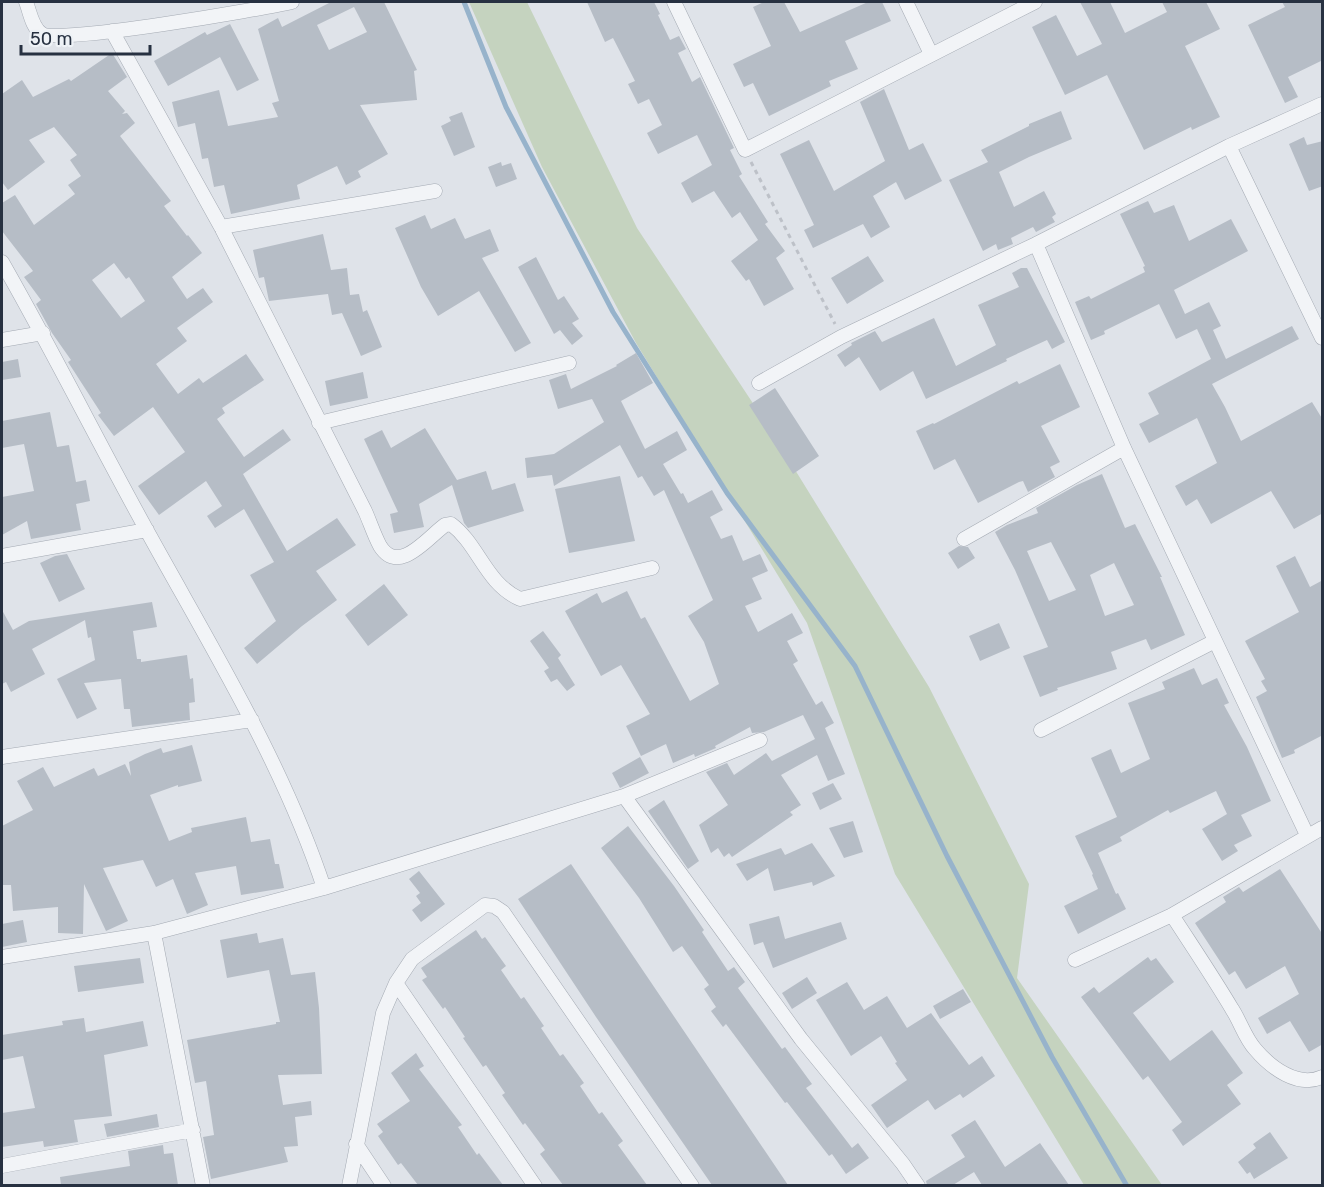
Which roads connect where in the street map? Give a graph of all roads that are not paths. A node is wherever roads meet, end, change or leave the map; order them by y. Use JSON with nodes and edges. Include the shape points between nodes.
{"nodes":[{"id":1,"x":26,"y":2,"type":"edge"},
{"id":2,"x":292,"y":2,"type":"edge"},
{"id":3,"x":674,"y":2,"type":"edge"},
{"id":4,"x":906,"y":2,"type":"edge"},
{"id":5,"x":1035,"y":2,"type":"edge"},
{"id":6,"x":236,"y":7,"type":"edge"},
{"id":7,"x":112,"y":31,"type":"junction"},
{"id":8,"x":931,"y":54,"type":"junction"},
{"id":9,"x":1323,"y":104,"type":"edge"},
{"id":10,"x":1229,"y":146,"type":"junction"},
{"id":11,"x":435,"y":191,"type":"dead end"},
{"id":12,"x":221,"y":227,"type":"junction"},
{"id":13,"x":1036,"y":244,"type":"junction"},
{"id":14,"x":2,"y":262,"type":"edge"},
{"id":15,"x":42,"y":333,"type":"junction"},
{"id":16,"x":1323,"y":338,"type":"edge"},
{"id":17,"x":2,"y":340,"type":"edge"},
{"id":18,"x":569,"y":363,"type":"dead end"},
{"id":19,"x":759,"y":383,"type":"dead end"},
{"id":20,"x":319,"y":423,"type":"junction"},
{"id":21,"x":1124,"y":448,"type":"junction"},
{"id":22,"x":147,"y":530,"type":"junction"},
{"id":23,"x":964,"y":539,"type":"dead end"},
{"id":24,"x":2,"y":556,"type":"edge"},
{"id":25,"x":652,"y":568,"type":"dead end"},
{"id":26,"x":1215,"y":641,"type":"junction"},
{"id":27,"x":252,"y":720,"type":"junction"},
{"id":28,"x":1041,"y":730,"type":"dead end"},
{"id":29,"x":760,"y":740,"type":"dead end"},
{"id":30,"x":2,"y":757,"type":"edge"},
{"id":31,"x":624,"y":796,"type":"junction"},
{"id":32,"x":1323,"y":828,"type":"edge"},
{"id":33,"x":1307,"y":835,"type":"junction"},
{"id":34,"x":324,"y":888,"type":"junction"},
{"id":35,"x":1172,"y":915,"type":"junction"},
{"id":36,"x":154,"y":933,"type":"junction"},
{"id":37,"x":2,"y":957,"type":"edge"},
{"id":38,"x":1075,"y":960,"type":"dead end"},
{"id":39,"x":396,"y":983,"type":"junction"},
{"id":40,"x":1323,"y":1077,"type":"edge"},
{"id":41,"x":193,"y":1130,"type":"junction"},
{"id":42,"x":356,"y":1144,"type":"junction"},
{"id":43,"x":2,"y":1166,"type":"edge"},
{"id":44,"x":203,"y":1185,"type":"edge"},
{"id":45,"x":349,"y":1185,"type":"edge"},
{"id":46,"x":384,"y":1185,"type":"edge"},
{"id":47,"x":535,"y":1185,"type":"edge"},
{"id":48,"x":692,"y":1185,"type":"edge"},
{"id":49,"x":918,"y":1185,"type":"edge"}],
"edges":[{"from":1,"to":7,"type":"street","via":[[33,23],[49,37]]},
{"from":2,"to":6,"type":"street"},
{"from":3,"to":8,"type":"street","via":[[745,150]]},
{"from":4,"to":8,"type":"street"},
{"from":5,"to":8,"type":"street"},
{"from":6,"to":7,"type":"street"},
{"from":7,"to":12,"type":"street"},
{"from":9,"to":10,"type":"street"},
{"from":10,"to":13,"type":"street"},
{"from":10,"to":16,"type":"street"},
{"from":11,"to":12,"type":"street"},
{"from":12,"to":20,"type":"street"},
{"from":13,"to":19,"type":"street","via":[[841,337]]},
{"from":13,"to":21,"type":"street"},
{"from":14,"to":15,"type":"street"},
{"from":15,"to":17,"type":"street"},
{"from":15,"to":22,"type":"street"},
{"from":18,"to":20,"type":"street"},
{"from":20,"to":25,"type":"street","via":[[387,554],[406,556],[451,524],[506,593],[520,599]]},
{"from":21,"to":23,"type":"street"},
{"from":21,"to":26,"type":"street"},
{"from":22,"to":24,"type":"street"},
{"from":22,"to":27,"type":"street"},
{"from":26,"to":28,"type":"street"},
{"from":26,"to":33,"type":"street"},
{"from":27,"to":30,"type":"street"},
{"from":27,"to":34,"type":"street","via":[[309,842]]},
{"from":29,"to":31,"type":"street"},
{"from":31,"to":34,"type":"street"},
{"from":31,"to":49,"type":"street","via":[[801,1039]]},
{"from":32,"to":33,"type":"street"},
{"from":33,"to":35,"type":"street"},
{"from":34,"to":36,"type":"street"},
{"from":35,"to":38,"type":"street"},
{"from":35,"to":40,"type":"street","via":[[1254,1048],[1286,1075],[1312,1082]]},
{"from":36,"to":37,"type":"street"},
{"from":36,"to":41,"type":"street"},
{"from":39,"to":42,"type":"street","via":[[383,1012]]},
{"from":39,"to":47,"type":"street"},
{"from":39,"to":48,"type":"street","via":[[412,959],[485,905],[495,906],[503,912]]},
{"from":41,"to":43,"type":"street"},
{"from":41,"to":44,"type":"street"},
{"from":42,"to":45,"type":"street"},
{"from":42,"to":46,"type":"street"}]}
